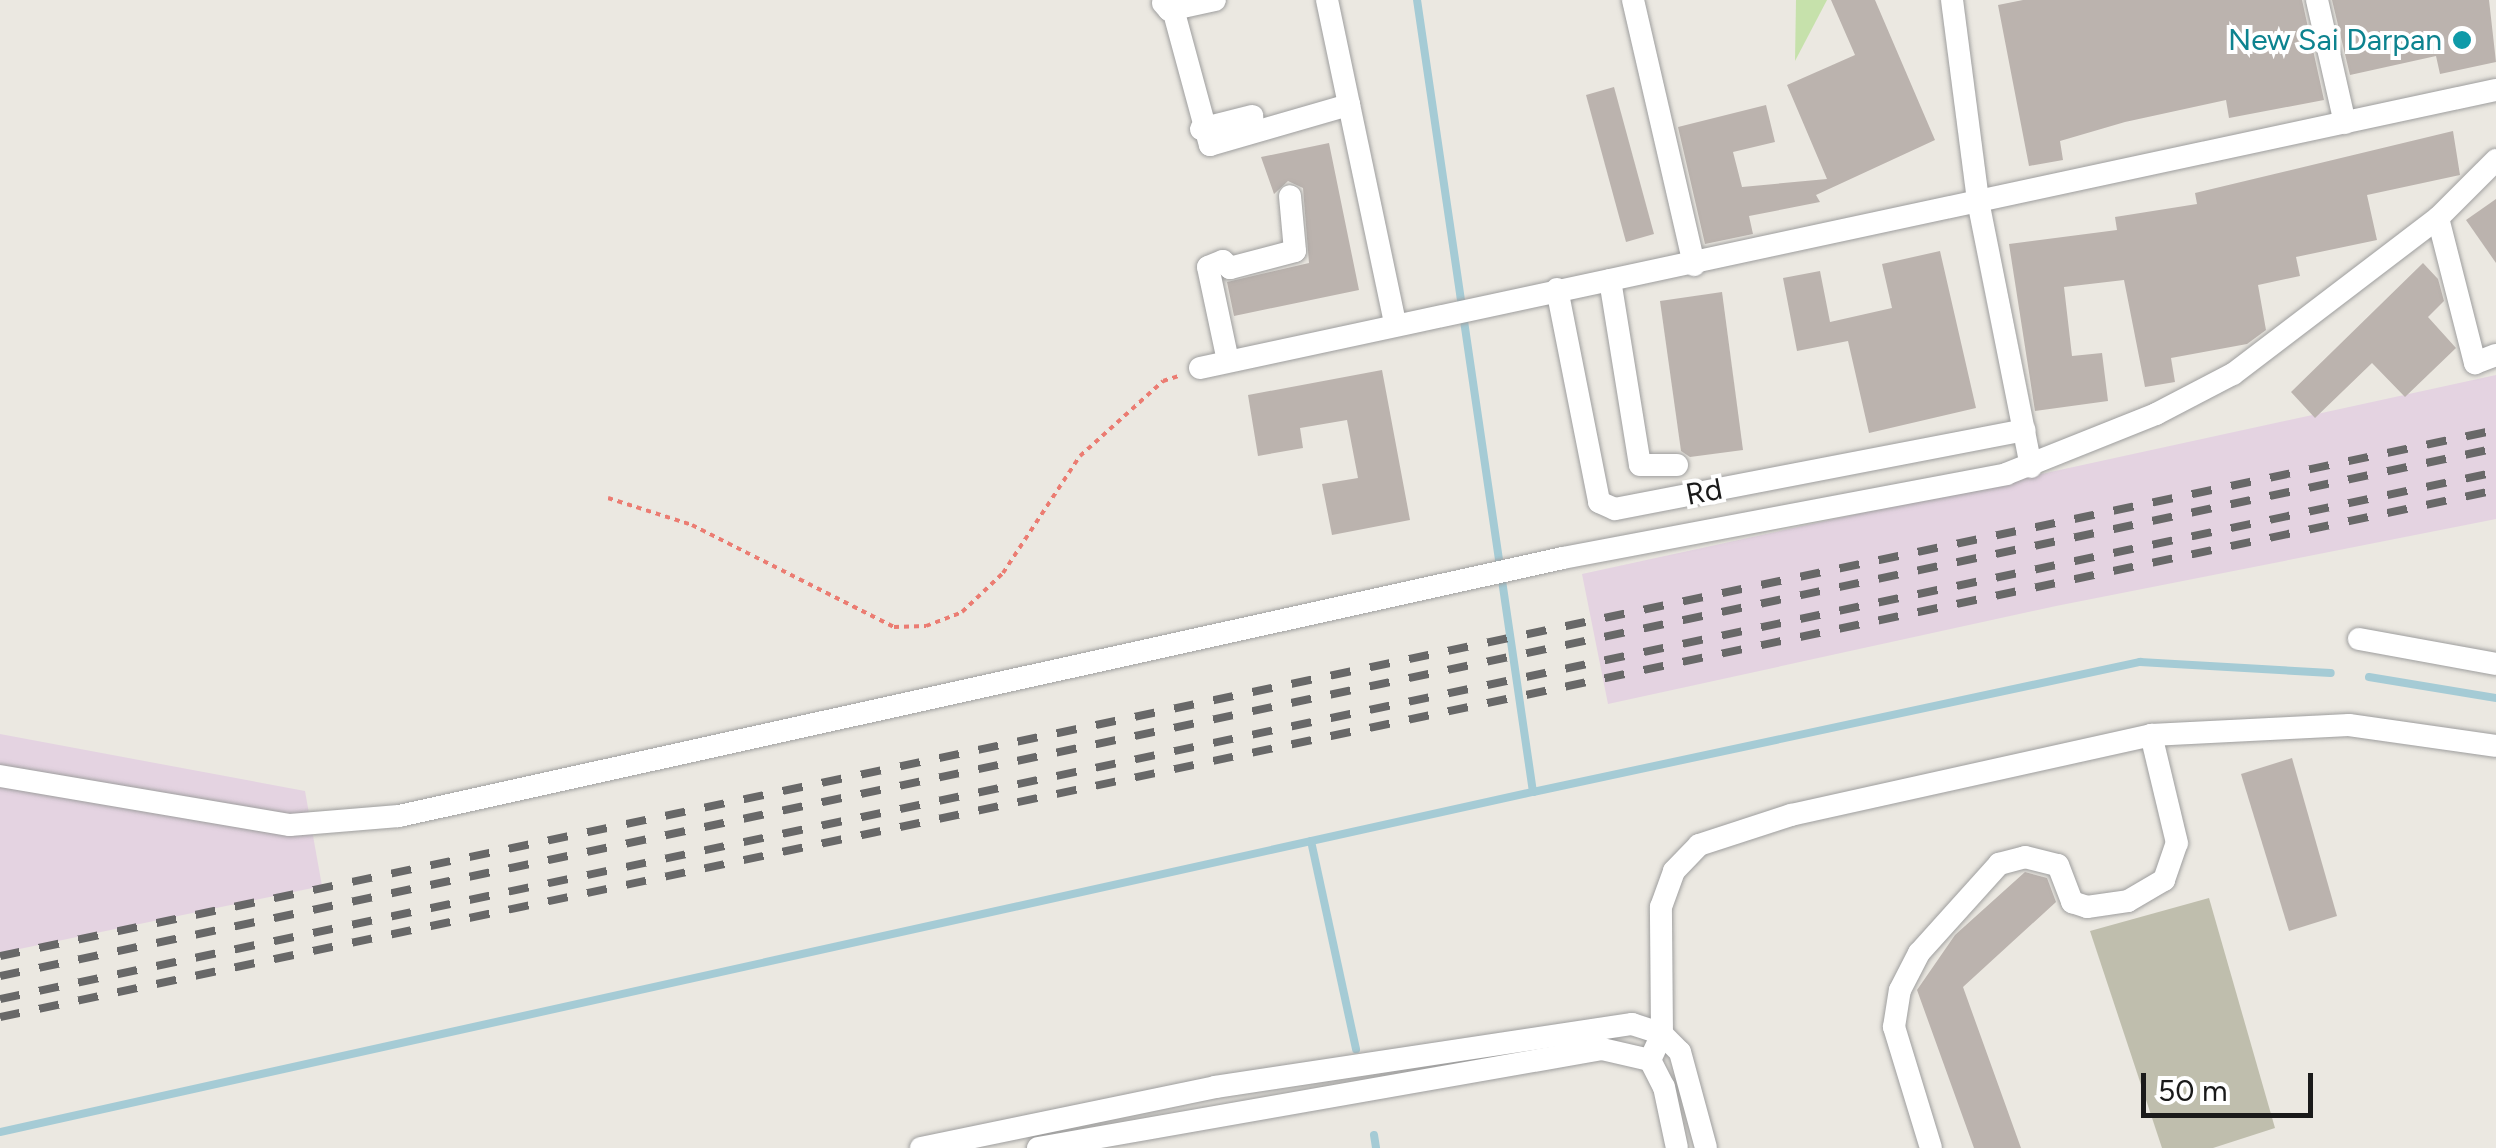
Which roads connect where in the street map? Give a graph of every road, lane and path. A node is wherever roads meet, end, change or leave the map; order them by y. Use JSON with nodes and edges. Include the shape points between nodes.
{"nodes":[{"id":1,"x":1216,"y":0,"type":"edge"},
{"id":2,"x":1327,"y":0,"type":"edge"},
{"id":3,"x":1634,"y":0,"type":"edge"},
{"id":4,"x":1952,"y":0,"type":"edge"},
{"id":5,"x":2317,"y":0,"type":"edge"},
{"id":6,"x":1168,"y":4,"type":"edge"},
{"id":7,"x":2496,"y":90,"type":"edge"},
{"id":8,"x":1349,"y":105,"type":"junction"},
{"id":9,"x":1252,"y":116,"type":"dead end"},
{"id":10,"x":2345,"y":123,"type":"junction"},
{"id":11,"x":1202,"y":129,"type":"junction"},
{"id":12,"x":2496,"y":160,"type":"edge"},
{"id":13,"x":1290,"y":196,"type":"dead end"},
{"id":14,"x":1978,"y":201,"type":"junction"},
{"id":15,"x":2438,"y":218,"type":"junction"},
{"id":16,"x":1694,"y":265,"type":"junction"},
{"id":17,"x":1610,"y":280,"type":"junction"},
{"id":18,"x":1557,"y":290,"type":"junction"},
{"id":19,"x":1395,"y":322,"type":"junction"},
{"id":20,"x":2496,"y":356,"type":"edge"},
{"id":21,"x":1228,"y":361,"type":"junction"},
{"id":22,"x":1200,"y":368,"type":"joint"},
{"id":23,"x":2024,"y":430,"type":"junction"},
{"id":24,"x":1677,"y":465,"type":"dead end"},
{"id":25,"x":2032,"y":467,"type":"junction"},
{"id":26,"x":608,"y":498,"type":"dead end"},
{"id":27,"x":2360,"y":639,"type":"dead end"},
{"id":28,"x":2496,"y":664,"type":"edge"},
{"id":29,"x":2150,"y":736,"type":"junction"},
{"id":30,"x":2496,"y":746,"type":"edge"},
{"id":31,"x":0,"y":776,"type":"edge"},
{"id":32,"x":1662,"y":1034,"type":"junction"},
{"id":33,"x":1650,"y":1060,"type":"junction"},
{"id":34,"x":920,"y":1148,"type":"edge"},
{"id":35,"x":1038,"y":1148,"type":"edge"},
{"id":36,"x":1677,"y":1148,"type":"edge"},
{"id":37,"x":1706,"y":1148,"type":"edge"},
{"id":38,"x":1931,"y":1148,"type":"edge"}],
"edges":[{"from":1,"to":6,"type":"street"},
{"from":2,"to":8,"type":"street"},
{"from":3,"to":16,"type":"street"},
{"from":4,"to":14,"type":"street"},
{"from":5,"to":10,"type":"street"},
{"from":6,"to":11,"type":"street"},
{"from":7,"to":10,"type":"street"},
{"from":8,"to":11,"type":"street","via":[[1210,145]]},
{"from":8,"to":19,"type":"street"},
{"from":9,"to":11,"type":"street"},
{"from":10,"to":14,"type":"street"},
{"from":12,"to":15,"type":"street"},
{"from":13,"to":21,"type":"street","via":[[1295,251],[1208,268]]},
{"from":14,"to":16,"type":"street"},
{"from":14,"to":23,"type":"street"},
{"from":15,"to":20,"type":"street","via":[[2475,363]]},
{"from":15,"to":25,"type":"street","via":[[2233,374]]},
{"from":16,"to":17,"type":"street"},
{"from":17,"to":18,"type":"street"},
{"from":17,"to":24,"type":"street","via":[[1640,465]]},
{"from":18,"to":19,"type":"street"},
{"from":18,"to":23,"type":"street","name":"Rd","via":[[1599,502],[1614,510]]},
{"from":19,"to":21,"type":"street"},
{"from":21,"to":22,"type":"street"},
{"from":22,"to":26,"type":"path","via":[[1163,381],[1080,456],[1003,573],[962,612],[926,626],[894,627],[692,524]]},
{"from":23,"to":25,"type":"street"},
{"from":25,"to":31,"type":"street","via":[[1563,558],[338,825],[237,819]]},
{"from":27,"to":28,"type":"street"},
{"from":29,"to":30,"type":"street","via":[[2350,725]]},
{"from":29,"to":32,"type":"street","via":[[1791,815],[1699,845],[1674,871],[1661,906]]},
{"from":29,"to":38,"type":"street","via":[[2176,844],[2164,880],[2128,901],[2087,907],[2072,902],[2058,865],[2045,858],[1999,864],[1919,952],[1900,990],[1894,1027]]},
{"from":32,"to":33,"type":"street"},
{"from":32,"to":34,"type":"street","via":[[1632,1024],[1541,1034],[1215,1088]]},
{"from":32,"to":37,"type":"street","via":[[1680,1052]]},
{"from":33,"to":35,"type":"street","via":[[1602,1049]]},
{"from":33,"to":36,"type":"street","via":[[1664,1087]]}]}
